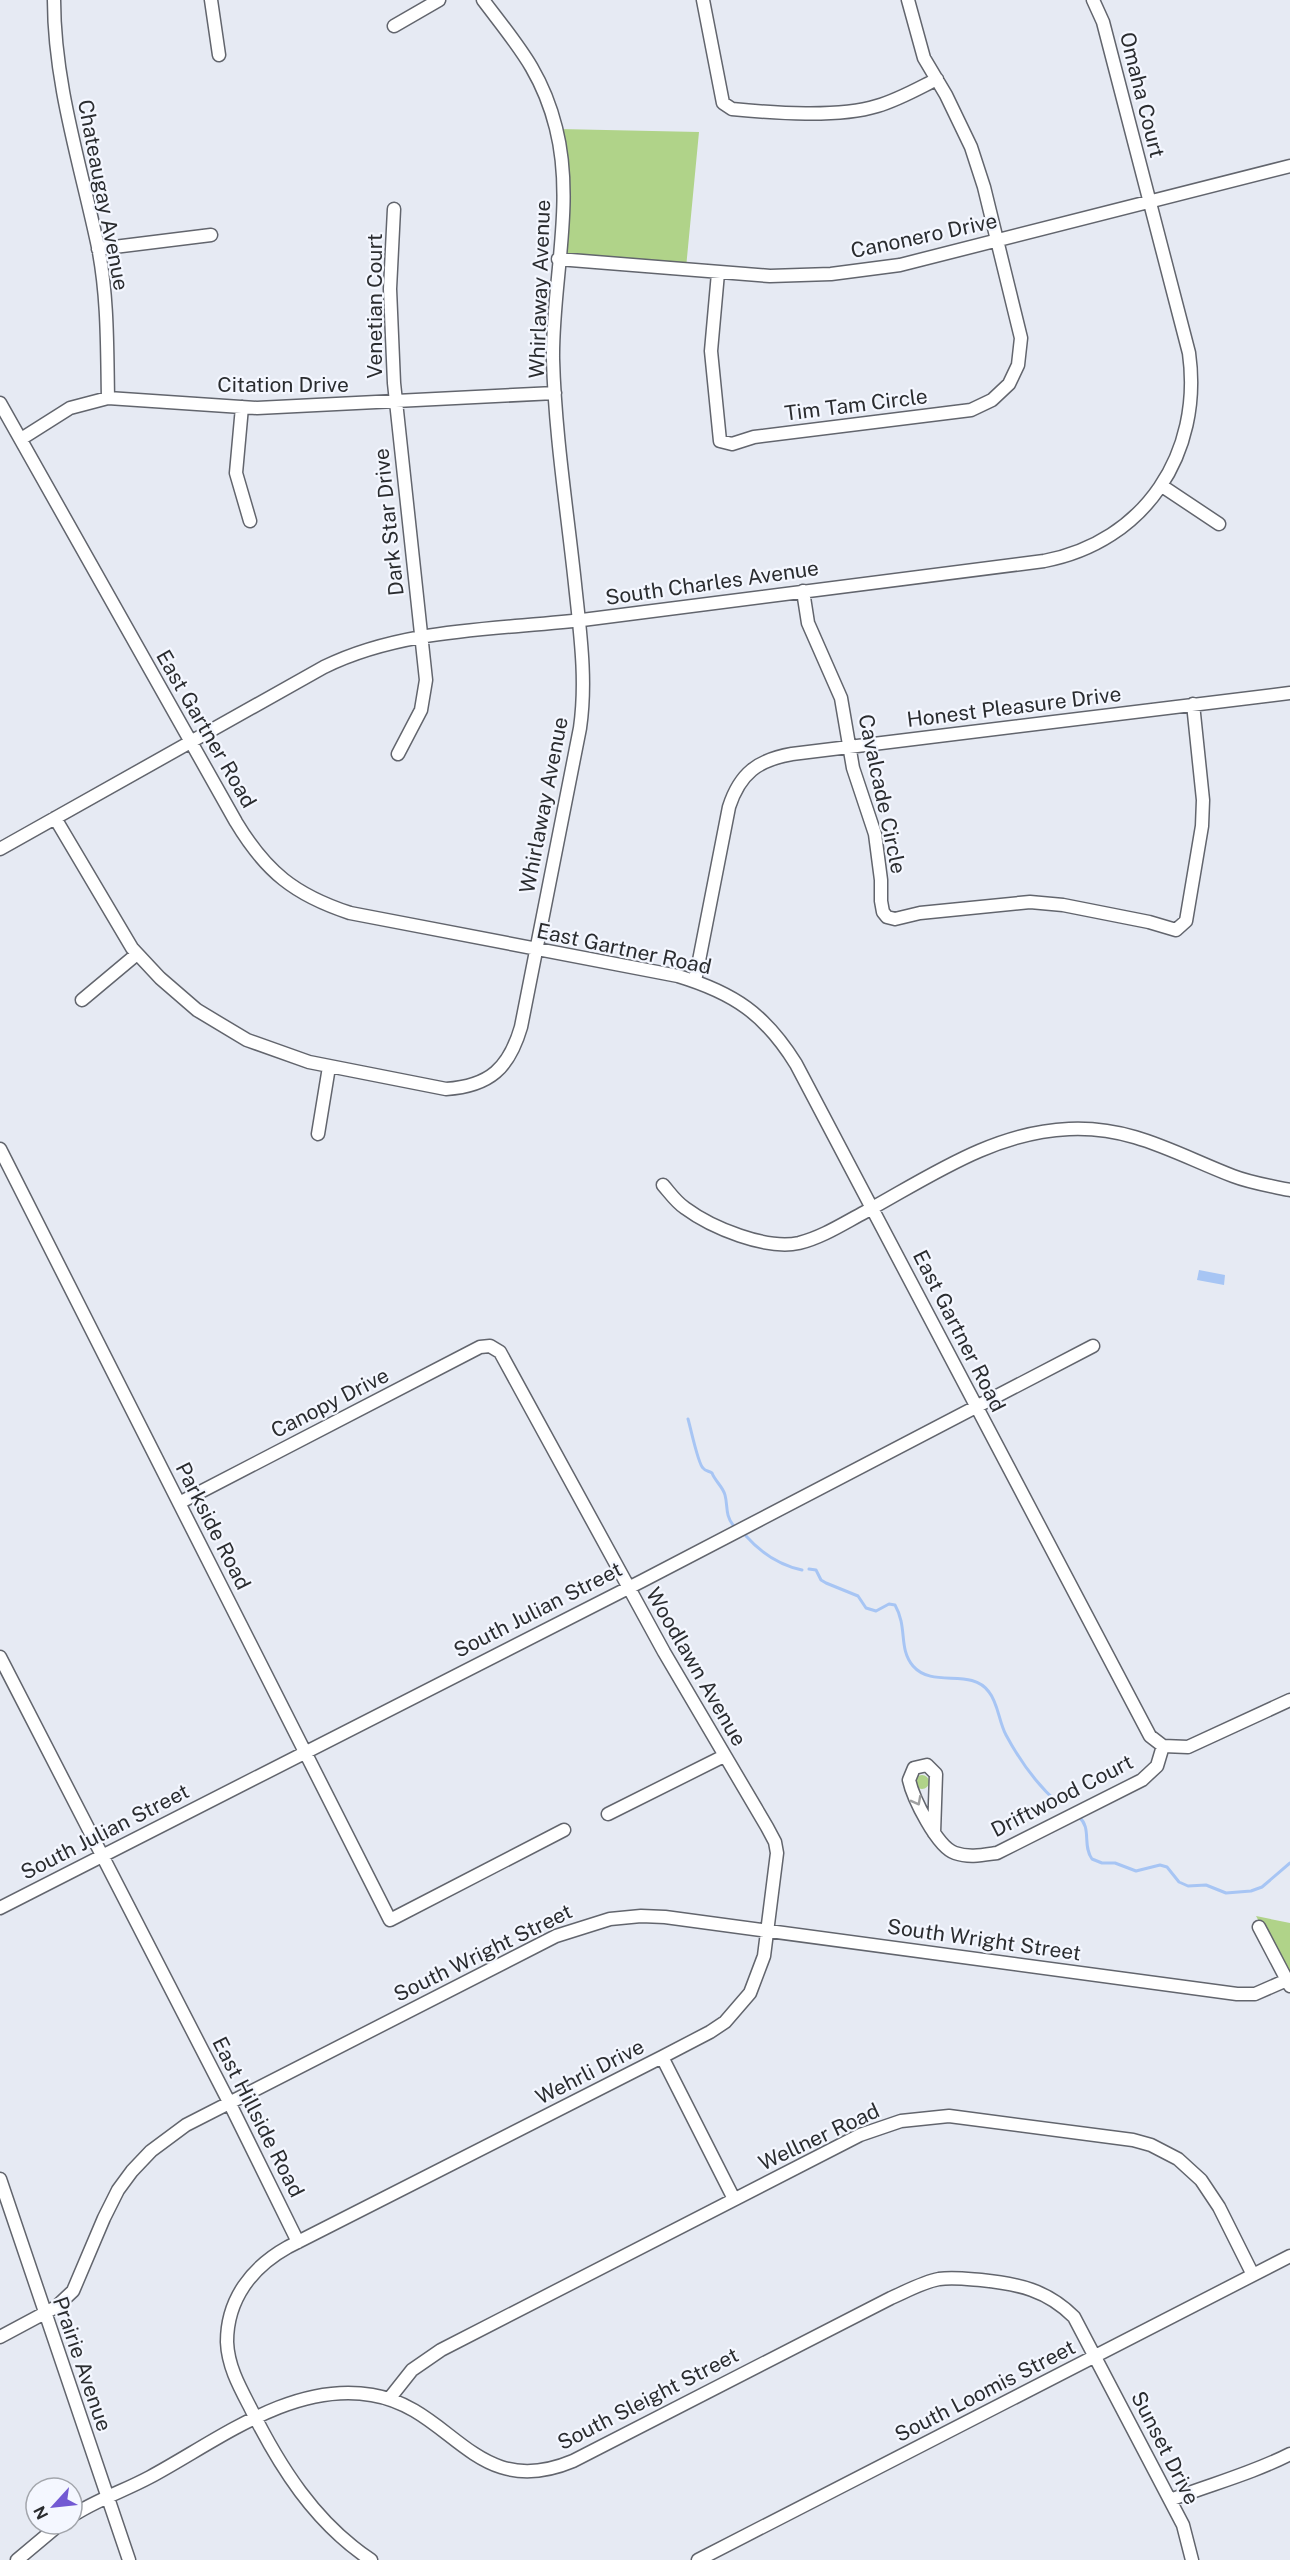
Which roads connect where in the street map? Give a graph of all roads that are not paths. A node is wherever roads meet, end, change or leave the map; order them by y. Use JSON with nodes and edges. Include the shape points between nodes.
{"nodes":[{"id":1,"x":54,"y":0,"type":"edge"},
{"id":2,"x":211,"y":0,"type":"edge"},
{"id":3,"x":439,"y":0,"type":"edge"},
{"id":4,"x":483,"y":0,"type":"edge"},
{"id":5,"x":703,"y":0,"type":"edge"},
{"id":6,"x":908,"y":0,"type":"edge"},
{"id":7,"x":1093,"y":0,"type":"edge"},
{"id":8,"x":394,"y":26,"type":"dead end"},
{"id":9,"x":219,"y":55,"type":"dead end"},
{"id":10,"x":937,"y":79,"type":"junction"},
{"id":11,"x":1290,"y":166,"type":"edge"},
{"id":12,"x":1149,"y":202,"type":"junction"},
{"id":13,"x":394,"y":209,"type":"dead end"},
{"id":14,"x":212,"y":235,"type":"dead end"},
{"id":15,"x":997,"y":241,"type":"junction"},
{"id":16,"x":98,"y":249,"type":"junction"},
{"id":17,"x":558,"y":259,"type":"junction"},
{"id":18,"x":718,"y":273,"type":"junction"},
{"id":19,"x":555,"y":393,"type":"junction"},
{"id":20,"x":108,"y":398,"type":"junction"},
{"id":21,"x":396,"y":402,"type":"junction"},
{"id":22,"x":0,"y":403,"type":"edge"},
{"id":23,"x":242,"y":407,"type":"junction"},
{"id":24,"x":21,"y":439,"type":"junction"},
{"id":25,"x":1162,"y":486,"type":"junction"},
{"id":26,"x":250,"y":521,"type":"dead end"},
{"id":27,"x":1219,"y":524,"type":"dead end"},
{"id":28,"x":803,"y":591,"type":"junction"},
{"id":29,"x":579,"y":621,"type":"junction"},
{"id":30,"x":422,"y":638,"type":"junction"},
{"id":31,"x":1290,"y":693,"type":"edge"},
{"id":32,"x":1193,"y":704,"type":"junction"},
{"id":33,"x":190,"y":742,"type":"junction"},
{"id":34,"x":850,"y":747,"type":"junction"},
{"id":35,"x":398,"y":754,"type":"dead end"},
{"id":36,"x":55,"y":818,"type":"junction"},
{"id":37,"x":0,"y":849,"type":"edge"},
{"id":38,"x":536,"y":949,"type":"junction"},
{"id":39,"x":137,"y":954,"type":"junction"},
{"id":40,"x":695,"y":981,"type":"junction"},
{"id":41,"x":82,"y":1000,"type":"dead end"},
{"id":42,"x":329,"y":1066,"type":"junction"},
{"id":43,"x":318,"y":1134,"type":"dead end"},
{"id":44,"x":0,"y":1149,"type":"edge"},
{"id":45,"x":663,"y":1185,"type":"dead end"},
{"id":46,"x":1290,"y":1190,"type":"edge"},
{"id":47,"x":873,"y":1207,"type":"junction"},
{"id":48,"x":1093,"y":1346,"type":"dead end"},
{"id":49,"x":500,"y":1352,"type":"joint"},
{"id":50,"x":976,"y":1407,"type":"junction"},
{"id":51,"x":179,"y":1503,"type":"junction"},
{"id":52,"x":628,"y":1587,"type":"junction"},
{"id":53,"x":0,"y":1657,"type":"edge"},
{"id":54,"x":1290,"y":1700,"type":"edge"},
{"id":55,"x":1163,"y":1746,"type":"junction"},
{"id":56,"x":304,"y":1751,"type":"junction"},
{"id":57,"x":724,"y":1756,"type":"junction"},
{"id":58,"x":608,"y":1814,"type":"dead end"},
{"id":59,"x":564,"y":1830,"type":"dead end"},
{"id":60,"x":934,"y":1833,"type":"junction"},
{"id":61,"x":775,"y":1842,"type":"joint"},
{"id":62,"x":102,"y":1856,"type":"junction"},
{"id":63,"x":0,"y":1908,"type":"edge"},
{"id":64,"x":1259,"y":1927,"type":"dead end"},
{"id":65,"x":768,"y":1931,"type":"junction"},
{"id":66,"x":1289,"y":1983,"type":"edge"},
{"id":67,"x":662,"y":2057,"type":"junction"},
{"id":68,"x":229,"y":2102,"type":"junction"},
{"id":69,"x":0,"y":2179,"type":"edge"},
{"id":70,"x":734,"y":2199,"type":"junction"},
{"id":71,"x":298,"y":2242,"type":"junction"},
{"id":72,"x":1290,"y":2256,"type":"edge"},
{"id":73,"x":1253,"y":2275,"type":"junction"},
{"id":74,"x":45,"y":2313,"type":"junction"},
{"id":75,"x":0,"y":2337,"type":"edge"},
{"id":76,"x":1096,"y":2356,"type":"junction"},
{"id":77,"x":389,"y":2399,"type":"junction"},
{"id":78,"x":255,"y":2418,"type":"junction"},
{"id":79,"x":1290,"y":2454,"type":"edge"},
{"id":80,"x":107,"y":2498,"type":"junction"},
{"id":81,"x":1170,"y":2500,"type":"junction"},
{"id":82,"x":84,"y":2510,"type":"edge"},
{"id":83,"x":46,"y":2536,"type":"edge"},
{"id":84,"x":17,"y":2560,"type":"edge"},
{"id":85,"x":129,"y":2560,"type":"edge"},
{"id":86,"x":371,"y":2560,"type":"edge"},
{"id":87,"x":698,"y":2560,"type":"edge"},
{"id":88,"x":1192,"y":2560,"type":"edge"}],
"edges":[{"from":1,"to":16,"type":"street","name":"Chateaugay Avenue","via":[[60,78]]},
{"from":2,"to":9,"type":"street"},
{"from":3,"to":8,"type":"street"},
{"from":4,"to":17,"type":"street","name":"Whirlaway Avenue","via":[[531,63],[553,115],[563,183]]},
{"from":5,"to":10,"type":"street","via":[[723,103],[732,109],[859,110],[896,100]]},
{"from":6,"to":10,"type":"street","via":[[920,48]]},
{"from":7,"to":12,"type":"street","name":"Omaha Court","via":[[1103,22]]},
{"from":10,"to":15,"type":"street","via":[[971,147]]},
{"from":11,"to":12,"type":"street","name":"Canonero Drive"},
{"from":12,"to":15,"type":"street","name":"Canonero Drive"},
{"from":12,"to":25,"type":"street","name":"South Charles Avenue","via":[[1189,353],[1192,386],[1183,441]]},
{"from":13,"to":21,"type":"street","name":"Venetian Court","via":[[390,289]]},
{"from":14,"to":16,"type":"street"},
{"from":15,"to":18,"type":"street","name":"Canonero Drive","via":[[856,272],[797,276]]},
{"from":15,"to":18,"type":"street","name":"Tim Tam Circle","via":[[1021,350],[1012,379],[992,400],[962,411],[732,444],[720,441],[712,370]]},
{"from":16,"to":20,"type":"street","name":"Chateaugay Avenue","via":[[106,311]]},
{"from":17,"to":18,"type":"street","name":"Canonero Drive"},
{"from":17,"to":19,"type":"street","name":"Whirlaway Avenue"},
{"from":19,"to":21,"type":"street","name":"Citation Drive"},
{"from":19,"to":29,"type":"street","name":"Whirlaway Avenue"},
{"from":20,"to":23,"type":"street","name":"Citation Drive"},
{"from":20,"to":24,"type":"street","name":"Citation Drive","via":[[70,408]]},
{"from":21,"to":23,"type":"street","name":"Citation Drive"},
{"from":21,"to":30,"type":"street","name":"Dark Star Drive"},
{"from":22,"to":24,"type":"street","name":"East Gartner Road"},
{"from":23,"to":26,"type":"street","via":[[236,472]]},
{"from":24,"to":33,"type":"street","name":"East Gartner Road"},
{"from":25,"to":27,"type":"street"},
{"from":25,"to":28,"type":"street","name":"South Charles Avenue","via":[[1119,530],[1054,559]]},
{"from":28,"to":29,"type":"street","name":"South Charles Avenue"},
{"from":28,"to":34,"type":"street","name":"Cavalcade Circle","via":[[808,623],[841,698]]},
{"from":29,"to":30,"type":"street","name":"South Charles Avenue"},
{"from":29,"to":38,"type":"street","name":"Whirlaway Avenue","via":[[582,712]]},
{"from":30,"to":33,"type":"street","name":"South Charles Avenue","via":[[385,643],[341,658]]},
{"from":30,"to":35,"type":"street","name":"Dark Star Drive","via":[[424,699],[416,724]]},
{"from":31,"to":32,"type":"street","name":"Honest Pleasure Drive"},
{"from":32,"to":34,"type":"street","name":"Honest Pleasure Drive"},
{"from":32,"to":34,"type":"street","name":"Cavalcade Circle","via":[[1203,786],[1202,826],[1186,921],[1176,930],[1085,909],[1030,902],[887,917],[881,901],[875,834]]},
{"from":33,"to":36,"type":"street","name":"South Charles Avenue"},
{"from":33,"to":38,"type":"street","name":"East Gartner Road","via":[[253,849],[276,874],[306,896],[350,913]]},
{"from":34,"to":40,"type":"street","name":"Honest Pleasure Drive","via":[[773,758],[758,765],[737,786],[729,807]]},
{"from":36,"to":37,"type":"street","name":"South Charles Avenue"},
{"from":36,"to":39,"type":"street","name":"Whirlaway Avenue"},
{"from":38,"to":40,"type":"street","name":"East Gartner Road"},
{"from":38,"to":42,"type":"street","name":"Whirlaway Avenue","via":[[516,1043],[509,1059],[493,1075],[468,1086],[446,1089]]},
{"from":39,"to":41,"type":"street"},
{"from":39,"to":42,"type":"street","name":"Whirlaway Avenue","via":[[180,996],[219,1024],[275,1051]]},
{"from":40,"to":47,"type":"street","name":"East Gartner Road","via":[[743,1004],[786,1048]]},
{"from":42,"to":43,"type":"street"},
{"from":44,"to":51,"type":"street","name":"Parkside Road"},
{"from":45,"to":47,"type":"street","via":[[678,1202],[700,1217],[744,1238],[778,1245],[815,1238]]},
{"from":46,"to":47,"type":"street","via":[[1234,1176],[1140,1137],[1070,1129],[1028,1134],[982,1149]]},
{"from":47,"to":50,"type":"street","name":"East Gartner Road"},
{"from":48,"to":50,"type":"street","name":"South Julian Street"},
{"from":49,"to":51,"type":"street","name":"Canopy Drive","via":[[490,1346],[480,1347]]},
{"from":49,"to":52,"type":"street","name":"Woodlawn Avenue"},
{"from":50,"to":52,"type":"street","name":"South Julian Street"},
{"from":50,"to":55,"type":"street","name":"East Gartner Road","via":[[1140,1721]]},
{"from":51,"to":56,"type":"street","name":"Parkside Road"},
{"from":52,"to":56,"type":"street","name":"South Julian Street"},
{"from":52,"to":57,"type":"street","name":"Woodlawn Avenue"},
{"from":53,"to":62,"type":"street","name":"East Hillside Road"},
{"from":54,"to":55,"type":"street","via":[[1188,1747]]},
{"from":55,"to":60,"type":"street","name":"Driftwood Court","via":[[1157,1766],[1142,1780],[997,1853],[954,1853]]},
{"from":56,"to":59,"type":"street","name":"Parkside Road","via":[[390,1920]]},
{"from":56,"to":62,"type":"street","name":"South Julian Street"},
{"from":57,"to":58,"type":"street"},
{"from":57,"to":61,"type":"street","name":"Woodlawn Avenue"},
{"from":60,"to":60,"type":"street","name":"Driftwood Court","one_way":true,"via":[[936,1774],[927,1765],[921,1765],[914,1768],[909,1780]]},
{"from":61,"to":65,"type":"street","name":"Wehrli Drive","via":[[777,1863]]},
{"from":62,"to":63,"type":"street","name":"South Julian Street"},
{"from":62,"to":68,"type":"street","name":"East Hillside Road"},
{"from":64,"to":66,"type":"street"},
{"from":65,"to":66,"type":"street","name":"South Wright Street","via":[[1237,1994],[1255,1994]]},
{"from":65,"to":67,"type":"street","name":"Wehrli Drive","via":[[765,1956],[741,2006],[710,2032]]},
{"from":65,"to":68,"type":"street","name":"South Wright Street","via":[[641,1916],[584,1926],[531,1948]]},
{"from":67,"to":70,"type":"street"},
{"from":67,"to":71,"type":"street","name":"Wehrli Drive"},
{"from":68,"to":71,"type":"street","name":"East Hillside Road"},
{"from":68,"to":74,"type":"street","name":"South Wright Street","via":[[165,2139],[132,2171],[104,2218],[73,2291]]},
{"from":69,"to":74,"type":"street","name":"Prairie Avenue"},
{"from":70,"to":73,"type":"street","name":"Wellner Road","via":[[860,2135],[923,2117],[964,2117],[1133,2140],[1185,2163],[1201,2180]]},
{"from":70,"to":77,"type":"street","name":"Wellner Road","via":[[441,2350],[412,2370]]},
{"from":71,"to":78,"type":"street","via":[[254,2272],[243,2286],[229,2319],[227,2343],[231,2366]]},
{"from":72,"to":73,"type":"street","name":"South Loomis Street"},
{"from":73,"to":76,"type":"street","name":"South Loomis Street"},
{"from":74,"to":75,"type":"street","name":"South Wright Street"},
{"from":74,"to":80,"type":"street","name":"Prairie Avenue"},
{"from":76,"to":77,"type":"street","name":"South Sleight Street","via":[[1074,2317],[1038,2290],[944,2278],[891,2298],[573,2461],[548,2470],[521,2472],[496,2466],[430,2421]]},
{"from":76,"to":81,"type":"street","name":"Sunset Drive"},
{"from":76,"to":87,"type":"street","name":"South Loomis Street"},
{"from":77,"to":78,"type":"street","name":"South Sleight Street","via":[[324,2393]]},
{"from":78,"to":80,"type":"street","name":"South Sleight Street"},
{"from":78,"to":86,"type":"street","via":[[310,2504]]},
{"from":79,"to":81,"type":"street","via":[[1247,2475]]},
{"from":80,"to":82,"type":"street","name":"South Sleight Street"},
{"from":80,"to":85,"type":"street","name":"Prairie Avenue"},
{"from":81,"to":88,"type":"street","name":"Sunset Drive","via":[[1186,2534]]},
{"from":83,"to":84,"type":"street"}]}
